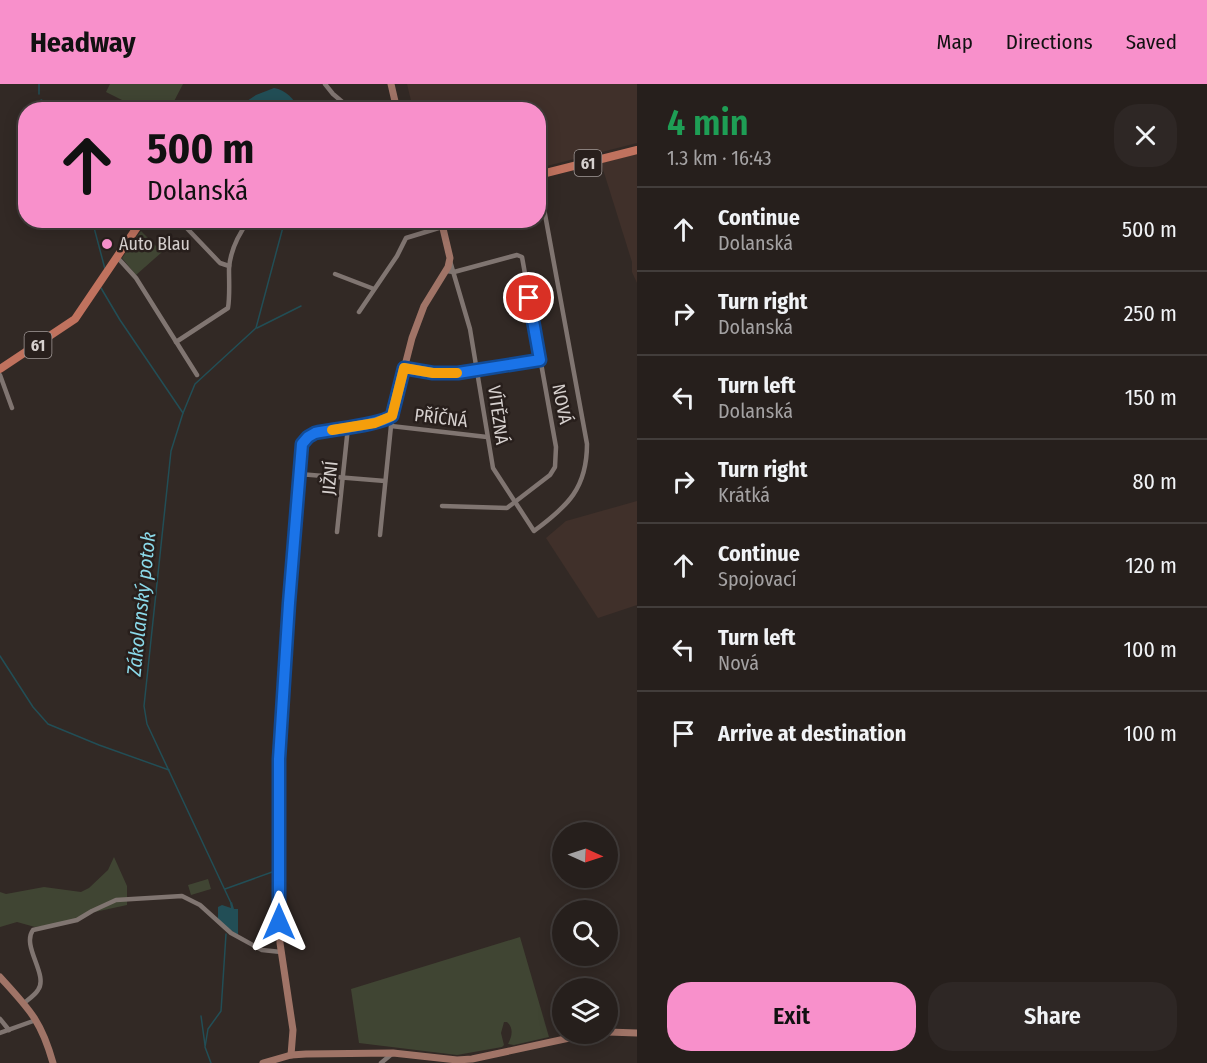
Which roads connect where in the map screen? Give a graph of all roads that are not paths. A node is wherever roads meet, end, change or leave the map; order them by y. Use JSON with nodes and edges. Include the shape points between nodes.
{"nodes":[{"id":1,"x":325,"y":84,"type":"edge"},
{"id":2,"x":391,"y":84,"type":"edge"},
{"id":3,"x":342,"y":102,"type":"edge"},
{"id":4,"x":395,"y":102,"type":"edge"},
{"id":5,"x":637,"y":150,"type":"edge"},
{"id":6,"x":546,"y":174,"type":"edge"},
{"id":7,"x":546,"y":220,"type":"edge"},
{"id":8,"x":137,"y":228,"type":"edge"},
{"id":9,"x":187,"y":228,"type":"edge"},
{"id":10,"x":243,"y":228,"type":"edge"},
{"id":11,"x":431,"y":228,"type":"edge"},
{"id":12,"x":442,"y":228,"type":"edge"},
{"id":13,"x":117,"y":257,"type":"junction"},
{"id":14,"x":229,"y":266,"type":"junction"},
{"id":15,"x":450,"y":272,"type":"junction"},
{"id":16,"x":335,"y":274,"type":"dead end"},
{"id":17,"x":374,"y":290,"type":"junction"},
{"id":18,"x":359,"y":312,"type":"dead end"},
{"id":19,"x":176,"y":342,"type":"junction"},
{"id":20,"x":540,"y":360,"type":"junction"},
{"id":21,"x":404,"y":368,"type":"junction"},
{"id":22,"x":0,"y":369,"type":"edge"},
{"id":23,"x":478,"y":369,"type":"junction"},
{"id":24,"x":0,"y":375,"type":"edge"},
{"id":25,"x":197,"y":375,"type":"dead end"},
{"id":26,"x":12,"y":408,"type":"dead end"},
{"id":27,"x":392,"y":416,"type":"junction"},
{"id":28,"x":391,"y":426,"type":"junction"},
{"id":29,"x":348,"y":427,"type":"junction"},
{"id":30,"x":487,"y":437,"type":"junction"},
{"id":31,"x":299,"y":474,"type":"junction"},
{"id":32,"x":344,"y":478,"type":"junction"},
{"id":33,"x":385,"y":481,"type":"junction"},
{"id":34,"x":515,"y":502,"type":"junction"},
{"id":35,"x":442,"y":506,"type":"dead end"},
{"id":36,"x":337,"y":532,"type":"dead end"},
{"id":37,"x":380,"y":535,"type":"dead end"},
{"id":38,"x":281,"y":952,"type":"junction"},
{"id":39,"x":0,"y":977,"type":"edge"},
{"id":40,"x":24,"y":1003,"type":"junction"},
{"id":41,"x":0,"y":1019,"type":"edge"},
{"id":42,"x":36,"y":1020,"type":"junction"},
{"id":43,"x":9,"y":1030,"type":"junction"},
{"id":44,"x":618,"y":1032,"type":"edge"},
{"id":45,"x":0,"y":1033,"type":"edge"},
{"id":46,"x":637,"y":1033,"type":"edge"},
{"id":47,"x":552,"y":1042,"type":"edge"},
{"id":48,"x":393,"y":1053,"type":"junction"},
{"id":49,"x":291,"y":1055,"type":"junction"},
{"id":50,"x":52,"y":1063,"type":"edge"},
{"id":51,"x":263,"y":1063,"type":"edge"},
{"id":52,"x":295,"y":1063,"type":"edge"},
{"id":53,"x":381,"y":1063,"type":"edge"}],
"edges":[{"from":1,"to":3,"type":"street"},
{"from":2,"to":4,"type":"street"},
{"from":5,"to":6,"type":"main road","number":"61"},
{"from":7,"to":34,"type":"street","name":"VÍTĚZNÁ","via":[[587,444],[587,463],[580,486],[559,512],[534,531]]},
{"from":8,"to":13,"type":"main road","number":"61"},
{"from":9,"to":14,"type":"street","via":[[220,263]]},
{"from":10,"to":14,"type":"street"},
{"from":11,"to":17,"type":"street","via":[[406,238]]},
{"from":12,"to":15,"type":"street"},
{"from":13,"to":19,"type":"street","via":[[136,278]]},
{"from":13,"to":22,"type":"main road","number":"61","via":[[75,319]]},
{"from":14,"to":19,"type":"street","via":[[228,308]]},
{"from":15,"to":20,"type":"street","name":"NOVÁ","via":[[522,257]]},
{"from":15,"to":21,"type":"street","via":[[424,306]]},
{"from":15,"to":23,"type":"street","name":"VÍTĚZNÁ","via":[[470,329]]},
{"from":16,"to":17,"type":"street"},
{"from":17,"to":18,"type":"street"},
{"from":19,"to":25,"type":"street"},
{"from":20,"to":23,"type":"street"},
{"from":20,"to":34,"type":"street","name":"NOVÁ","via":[[556,447],[555,467]]},
{"from":21,"to":23,"type":"street","via":[[433,373]]},
{"from":21,"to":27,"type":"street"},
{"from":23,"to":30,"type":"street","name":"VÍTĚZNÁ"},
{"from":24,"to":26,"type":"street"},
{"from":27,"to":28,"type":"street"},
{"from":27,"to":29,"type":"street"},
{"from":28,"to":30,"type":"street","name":"PŘÍČNÁ"},
{"from":28,"to":33,"type":"street"},
{"from":29,"to":31,"type":"street","via":[[308,437],[301,449]]},
{"from":29,"to":32,"type":"street","name":"JIŽNÍ"},
{"from":30,"to":34,"type":"street","name":"VÍTĚZNÁ","via":[[493,468]]},
{"from":31,"to":32,"type":"street"},
{"from":31,"to":38,"type":"street","via":[[279,759]]},
{"from":32,"to":33,"type":"street"},
{"from":32,"to":36,"type":"street","name":"JIŽNÍ"},
{"from":33,"to":37,"type":"street"},
{"from":34,"to":35,"type":"street","via":[[504,510]]},
{"from":38,"to":40,"type":"street","via":[[262,950],[231,933],[200,905],[182,896],[116,900],[77,920],[33,930],[30,939],[40,984]]},
{"from":38,"to":49,"type":"street","via":[[293,1030]]},
{"from":39,"to":40,"type":"street"},
{"from":40,"to":42,"type":"street"},
{"from":41,"to":43,"type":"street"},
{"from":42,"to":43,"type":"street"},
{"from":42,"to":50,"type":"street"},
{"from":43,"to":45,"type":"street"},
{"from":44,"to":46,"type":"street"},
{"from":47,"to":48,"type":"street","via":[[458,1060]]},
{"from":48,"to":49,"type":"street"},
{"from":48,"to":53,"type":"street"},
{"from":49,"to":51,"type":"street"},
{"from":49,"to":52,"type":"street"}]}
